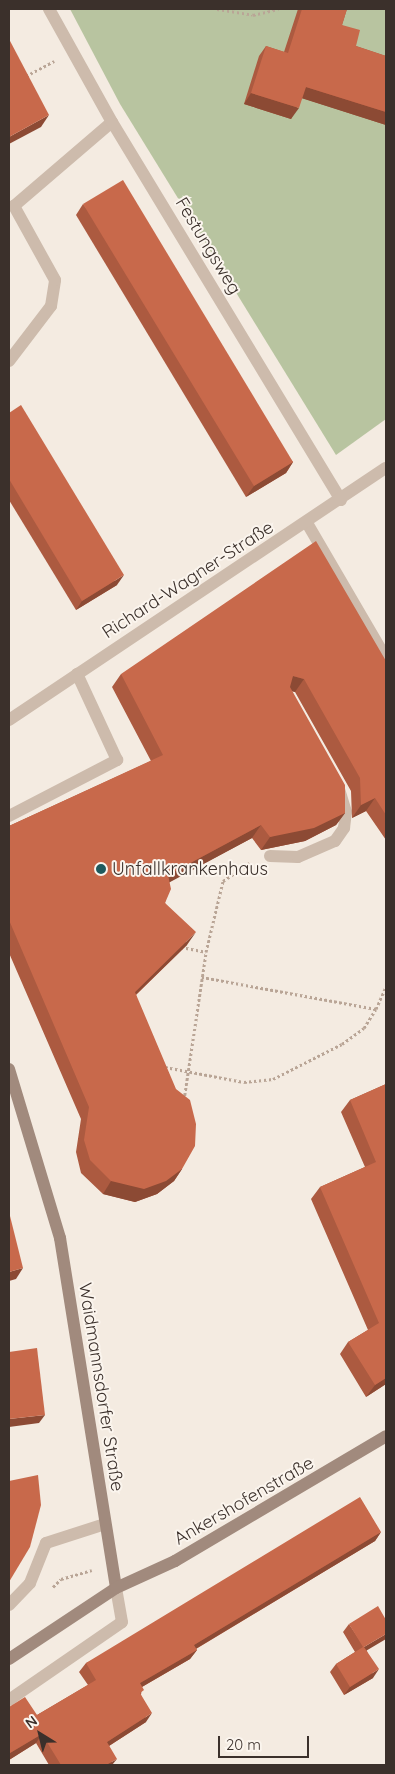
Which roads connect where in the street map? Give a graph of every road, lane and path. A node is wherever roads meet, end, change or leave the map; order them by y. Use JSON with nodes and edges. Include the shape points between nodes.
{"nodes":[{"id":1,"x":49,"y":9,"type":"edge"},
{"id":2,"x":217,"y":9,"type":"edge"},
{"id":3,"x":278,"y":9,"type":"edge"},
{"id":4,"x":72,"y":51,"type":"junction"},
{"id":5,"x":16,"y":81,"type":"edge"},
{"id":6,"x":112,"y":122,"type":"junction"},
{"id":7,"x":9,"y":361,"type":"edge"},
{"id":8,"x":386,"y":468,"type":"edge"},
{"id":9,"x":341,"y":500,"type":"junction"},
{"id":10,"x":307,"y":523,"type":"junction"},
{"id":11,"x":386,"y":658,"type":"edge"},
{"id":12,"x":77,"y":674,"type":"junction"},
{"id":13,"x":9,"y":720,"type":"edge"},
{"id":14,"x":330,"y":770,"type":"edge"},
{"id":15,"x":9,"y":816,"type":"edge"},
{"id":16,"x":270,"y":856,"type":"joint"},
{"id":17,"x":174,"y":946,"type":"edge"},
{"id":18,"x":206,"y":952,"type":"junction"},
{"id":19,"x":202,"y":977,"type":"junction"},
{"id":20,"x":386,"y":987,"type":"edge"},
{"id":21,"x":376,"y":1009,"type":"junction"},
{"id":22,"x":160,"y":1063,"type":"edge"},
{"id":23,"x":9,"y":1069,"type":"edge"},
{"id":24,"x":190,"y":1074,"type":"junction"},
{"id":25,"x":183,"y":1103,"type":"edge"},
{"id":26,"x":386,"y":1436,"type":"edge"},
{"id":27,"x":105,"y":1524,"type":"junction"},
{"id":28,"x":112,"y":1565,"type":"junction"},
{"id":29,"x":116,"y":1588,"type":"junction"},
{"id":30,"x":48,"y":1592,"type":"dead end"},
{"id":31,"x":9,"y":1605,"type":"edge"},
{"id":32,"x":9,"y":1659,"type":"edge"},
{"id":33,"x":9,"y":1700,"type":"edge"}],
"edges":[{"from":1,"to":4,"type":"street","name":"Festungsweg"},
{"from":2,"to":3,"type":"path","via":[[253,14]]},
{"from":4,"to":5,"type":"path"},
{"from":4,"to":6,"type":"street","name":"Festungsweg"},
{"from":6,"to":7,"type":"street","via":[[14,206],[55,280],[51,306]]},
{"from":6,"to":9,"type":"street","name":"Festungsweg"},
{"from":8,"to":9,"type":"street","name":"Richard-Wagner-Straße"},
{"from":9,"to":10,"type":"street","name":"Richard-Wagner-Straße"},
{"from":10,"to":11,"type":"street"},
{"from":10,"to":12,"type":"street","name":"Richard-Wagner-Straße"},
{"from":12,"to":13,"type":"street","name":"Richard-Wagner-Straße"},
{"from":12,"to":15,"type":"street","via":[[116,760]]},
{"from":14,"to":16,"type":"street","via":[[344,795],[344,828],[335,841],[298,857]]},
{"from":16,"to":18,"type":"path","via":[[242,866],[224,881]]},
{"from":17,"to":18,"type":"path"},
{"from":18,"to":19,"type":"path"},
{"from":19,"to":21,"type":"path"},
{"from":19,"to":24,"type":"path"},
{"from":20,"to":21,"type":"path"},
{"from":21,"to":24,"type":"path","via":[[364,1028],[349,1039],[273,1079],[244,1082]]},
{"from":22,"to":24,"type":"path","via":[[171,1071]]},
{"from":23,"to":27,"type":"street","name":"Waidmannsdorfer Straße","via":[[60,1238]]},
{"from":24,"to":25,"type":"path"},
{"from":26,"to":29,"type":"street","name":"Ankershofenstraße","via":[[175,1561]]},
{"from":27,"to":28,"type":"street","name":"Waidmannsdorfer Straße"},
{"from":27,"to":31,"type":"street","via":[[46,1543],[30,1583]]},
{"from":28,"to":29,"type":"street","name":"Waidmannsdorfer Straße"},
{"from":28,"to":30,"type":"path","via":[[61,1579]]},
{"from":29,"to":32,"type":"street"},
{"from":29,"to":33,"type":"street","via":[[122,1622]]}]}
